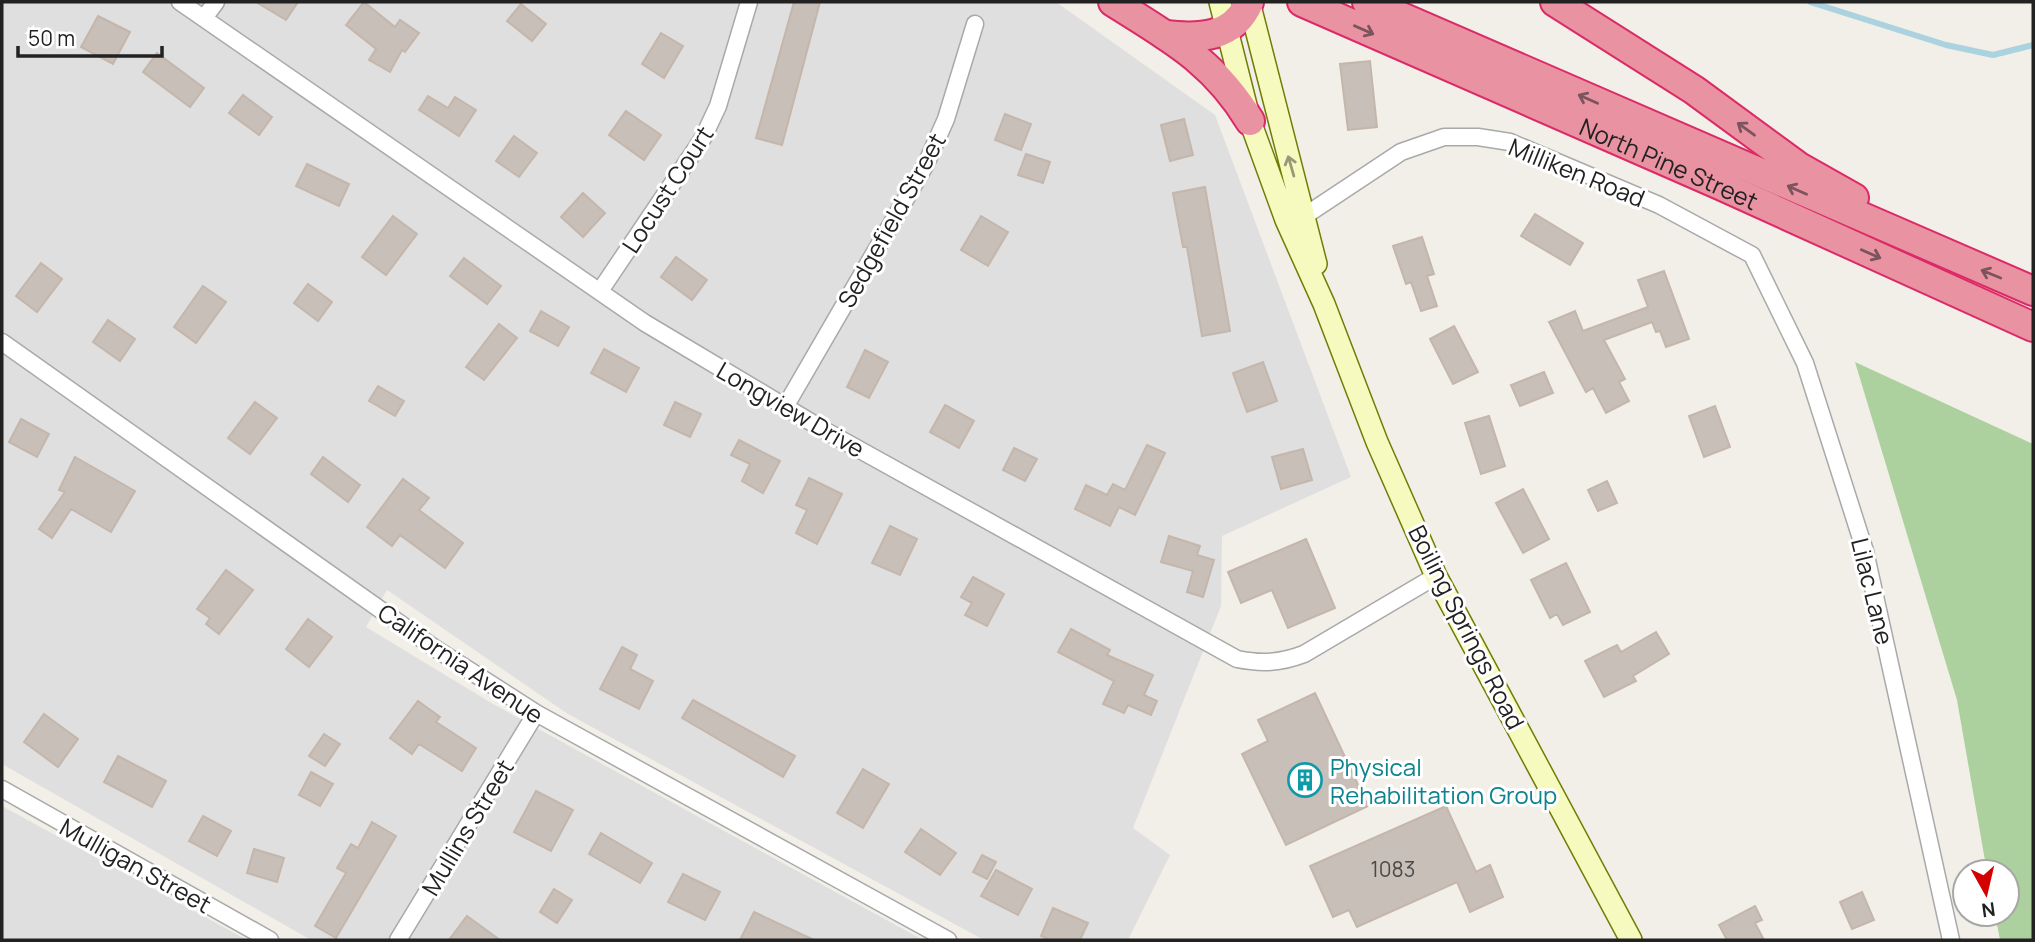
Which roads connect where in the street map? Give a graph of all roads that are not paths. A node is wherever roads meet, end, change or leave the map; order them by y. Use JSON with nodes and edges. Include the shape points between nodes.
{"nodes":[{"id":1,"x":180,"y":2,"type":"edge"},
{"id":2,"x":216,"y":2,"type":"edge"},
{"id":3,"x":749,"y":2,"type":"edge"},
{"id":4,"x":1113,"y":2,"type":"edge"},
{"id":5,"x":1220,"y":2,"type":"edge"},
{"id":6,"x":1249,"y":2,"type":"edge"},
{"id":7,"x":1302,"y":2,"type":"edge"},
{"id":8,"x":1367,"y":2,"type":"edge"},
{"id":9,"x":1555,"y":2,"type":"edge"},
{"id":10,"x":204,"y":18,"type":"junction"},
{"id":11,"x":975,"y":24,"type":"dead end"},
{"id":12,"x":1226,"y":30,"type":"junction"},
{"id":13,"x":1165,"y":35,"type":"junction"},
{"id":14,"x":1250,"y":121,"type":"junction"},
{"id":15,"x":1296,"y":218,"type":"junction"},
{"id":16,"x":1752,"y":255,"type":"joint"},
{"id":17,"x":1949,"y":257,"type":"junction"},
{"id":18,"x":600,"y":291,"type":"junction"},
{"id":19,"x":2033,"y":291,"type":"edge"},
{"id":20,"x":2033,"y":327,"type":"edge"},
{"id":21,"x":2,"y":342,"type":"edge"},
{"id":22,"x":785,"y":407,"type":"junction"},
{"id":23,"x":1436,"y":576,"type":"junction"},
{"id":24,"x":536,"y":713,"type":"junction"},
{"id":25,"x":2,"y":789,"type":"edge"},
{"id":26,"x":270,"y":940,"type":"edge"},
{"id":27,"x":398,"y":940,"type":"edge"},
{"id":28,"x":948,"y":940,"type":"edge"},
{"id":29,"x":1631,"y":940,"type":"edge"},
{"id":30,"x":1951,"y":940,"type":"edge"}],
"edges":[{"from":1,"to":10,"type":"street","name":"Longview Drive"},
{"from":2,"to":10,"type":"street"},
{"from":3,"to":18,"type":"street","name":"Locust Court","via":[[704,138]]},
{"from":4,"to":13,"type":"highway"},
{"from":5,"to":12,"type":"main road","name":"Boiling Springs Road"},
{"from":6,"to":12,"type":"highway"},
{"from":15,"to":6,"type":"main road","name":"Boiling Springs Road","one_way":true},
{"from":7,"to":20,"type":"highway","name":"North Pine Street","one_way":true,"via":[[1720,184]]},
{"from":17,"to":8,"type":"highway","name":"North Pine Street","one_way":true},
{"from":17,"to":9,"type":"highway","one_way":true,"via":[[1799,167],[1693,90]]},
{"from":10,"to":18,"type":"street","name":"Longview Drive"},
{"from":11,"to":22,"type":"street","name":"Sedgefield Street","via":[[946,119],[926,164]]},
{"from":12,"to":13,"type":"highway","via":[[1207,37]]},
{"from":12,"to":14,"type":"main road","name":"Boiling Springs Road"},
{"from":13,"to":14,"type":"highway","via":[[1218,75]]},
{"from":14,"to":15,"type":"main road","name":"Boiling Springs Road"},
{"from":15,"to":16,"type":"street","name":"Milliken Road","via":[[1401,152],[1444,138],[1478,137],[1510,142],[1659,205]]},
{"from":15,"to":23,"type":"main road","name":"Boiling Springs Road","via":[[1377,442]]},
{"from":16,"to":30,"type":"street","name":"Lilac Lane","via":[[1805,363],[1865,551]]},
{"from":19,"to":17,"type":"highway","name":"North Pine Street","one_way":true},
{"from":18,"to":22,"type":"street","name":"Longview Drive"},
{"from":21,"to":24,"type":"street","name":"California Avenue","via":[[436,649]]},
{"from":22,"to":23,"type":"street","name":"Longview Drive","via":[[1237,659],[1271,663],[1304,654]]},
{"from":23,"to":29,"type":"main road","name":"Boiling Springs Road"},
{"from":24,"to":27,"type":"street","name":"Mullins Street"},
{"from":24,"to":28,"type":"street","name":"California Avenue"},
{"from":25,"to":26,"type":"street","name":"Mulligan Street"}]}
